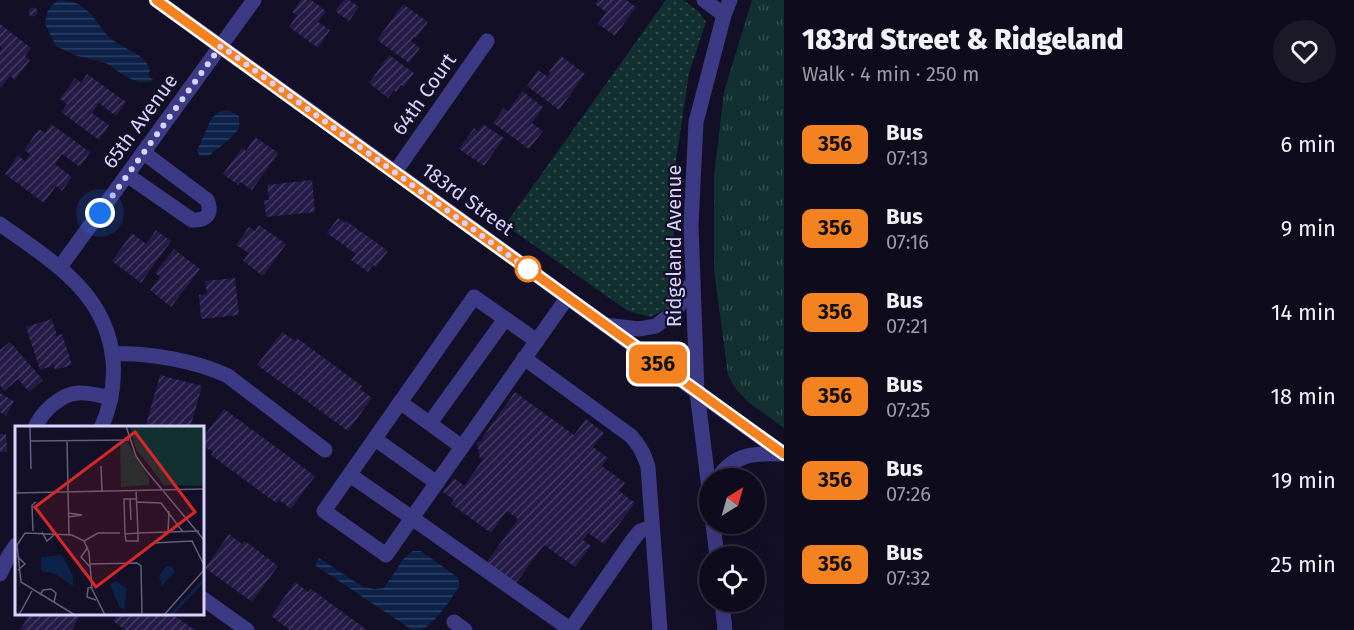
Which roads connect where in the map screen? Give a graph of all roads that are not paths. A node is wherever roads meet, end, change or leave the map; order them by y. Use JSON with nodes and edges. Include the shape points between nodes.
{"nodes":[{"id":1,"x":156,"y":0,"type":"edge"},
{"id":2,"x":254,"y":0,"type":"edge"},
{"id":3,"x":704,"y":0,"type":"edge"},
{"id":4,"x":730,"y":0,"type":"edge"},
{"id":5,"x":724,"y":15,"type":"junction"},
{"id":6,"x":487,"y":41,"type":"dead end"},
{"id":7,"x":221,"y":46,"type":"junction"},
{"id":8,"x":144,"y":153,"type":"junction"},
{"id":9,"x":395,"y":171,"type":"junction"},
{"id":10,"x":127,"y":175,"type":"junction"},
{"id":11,"x":0,"y":224,"type":"edge"},
{"id":12,"x":60,"y":267,"type":"junction"},
{"id":13,"x":693,"y":281,"type":"junction"},
{"id":14,"x":567,"y":298,"type":"junction"},
{"id":15,"x":505,"y":319,"type":"junction"},
{"id":16,"x":604,"y":324,"type":"junction"},
{"id":17,"x":537,"y":341,"type":"junction"},
{"id":18,"x":112,"y":354,"type":"junction"},
{"id":19,"x":524,"y":358,"type":"junction"},
{"id":20,"x":697,"y":392,"type":"junction"},
{"id":21,"x":111,"y":398,"type":"junction"},
{"id":22,"x":400,"y":402,"type":"junction"},
{"id":23,"x":430,"y":423,"type":"junction"},
{"id":24,"x":35,"y":426,"type":"edge"},
{"id":25,"x":102,"y":426,"type":"edge"},
{"id":26,"x":375,"y":439,"type":"junction"},
{"id":27,"x":462,"y":447,"type":"junction"},
{"id":28,"x":325,"y":450,"type":"dead end"},
{"id":29,"x":784,"y":454,"type":"edge"},
{"id":30,"x":706,"y":468,"type":"edge"},
{"id":31,"x":726,"y":468,"type":"edge"},
{"id":32,"x":350,"y":474,"type":"junction"},
{"id":33,"x":437,"y":483,"type":"junction"},
{"id":34,"x":412,"y":518,"type":"junction"},
{"id":35,"x":652,"y":527,"type":"junction"},
{"id":36,"x":15,"y":546,"type":"edge"},
{"id":37,"x":0,"y":574,"type":"edge"},
{"id":38,"x":204,"y":599,"type":"edge"},
{"id":39,"x":723,"y":612,"type":"edge"},
{"id":40,"x":247,"y":630,"type":"edge"},
{"id":41,"x":571,"y":630,"type":"edge"},
{"id":42,"x":660,"y":630,"type":"edge"},
{"id":43,"x":726,"y":630,"type":"edge"}],
"edges":[{"from":1,"to":7,"type":"street","name":"183rd Street"},
{"from":2,"to":7,"type":"street","name":"65th Avenue"},
{"from":3,"to":5,"type":"street"},
{"from":4,"to":5,"type":"street","name":"Ridgeland Avenue"},
{"from":5,"to":13,"type":"street","name":"Ridgeland Avenue","via":[[696,122],[691,225]]},
{"from":6,"to":9,"type":"street","name":"64th Court"},
{"from":7,"to":8,"type":"street","name":"65th Avenue"},
{"from":7,"to":9,"type":"street","name":"183rd Street"},
{"from":8,"to":10,"type":"street","name":"65th Avenue"},
{"from":8,"to":10,"type":"street","via":[[207,200],[210,207],[206,218],[192,220]]},
{"from":9,"to":14,"type":"street","name":"183rd Street"},
{"from":10,"to":12,"type":"street","name":"65th Avenue"},
{"from":11,"to":12,"type":"street"},
{"from":12,"to":18,"type":"street","via":[[93,302],[106,327]]},
{"from":13,"to":16,"type":"street","via":[[676,310],[656,326],[639,329]]},
{"from":13,"to":20,"type":"street","name":"Ridgeland Avenue"},
{"from":14,"to":16,"type":"street","name":"183rd Street"},
{"from":14,"to":17,"type":"street"},
{"from":15,"to":17,"type":"street"},
{"from":15,"to":22,"type":"street","via":[[474,297]]},
{"from":15,"to":23,"type":"street"},
{"from":16,"to":20,"type":"street","name":"183rd Street"},
{"from":17,"to":19,"type":"street"},
{"from":18,"to":21,"type":"street"},
{"from":18,"to":28,"type":"street","via":[[169,358],[216,370]]},
{"from":19,"to":27,"type":"street"},
{"from":19,"to":35,"type":"street","via":[[639,445],[648,467]]},
{"from":20,"to":29,"type":"street","name":"183rd Street"},
{"from":20,"to":30,"type":"street","name":"Ridgeland Avenue"},
{"from":21,"to":24,"type":"street","via":[[76,393],[53,403]]},
{"from":21,"to":25,"type":"street"},
{"from":22,"to":23,"type":"street"},
{"from":22,"to":26,"type":"street"},
{"from":23,"to":27,"type":"street"},
{"from":26,"to":32,"type":"street"},
{"from":26,"to":33,"type":"street"},
{"from":27,"to":33,"type":"street"},
{"from":29,"to":31,"type":"street","via":[[760,453],[735,459]]},
{"from":32,"to":34,"type":"street"},
{"from":32,"to":34,"type":"street","via":[[324,511],[386,555]]},
{"from":33,"to":34,"type":"street"},
{"from":34,"to":41,"type":"street"},
{"from":35,"to":41,"type":"street","via":[[640,531],[632,541]]},
{"from":35,"to":42,"type":"street"},
{"from":36,"to":37,"type":"street"},
{"from":38,"to":40,"type":"street"},
{"from":39,"to":43,"type":"street"}]}
